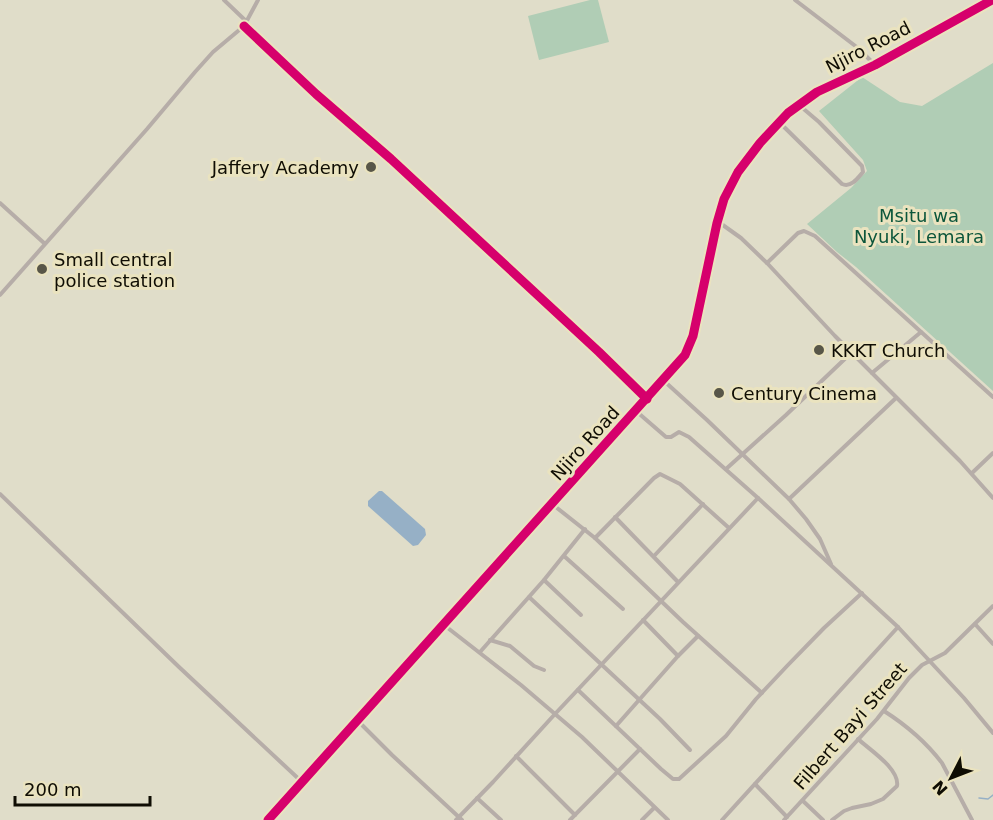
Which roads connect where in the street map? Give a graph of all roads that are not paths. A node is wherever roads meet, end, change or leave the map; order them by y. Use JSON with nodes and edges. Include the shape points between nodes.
{"nodes":[{"id":1,"x":224,"y":0,"type":"edge"},
{"id":2,"x":258,"y":0,"type":"edge"},
{"id":3,"x":795,"y":0,"type":"edge"},
{"id":4,"x":992,"y":0,"type":"edge"},
{"id":5,"x":245,"y":24,"type":"junction"},
{"id":6,"x":874,"y":65,"type":"junction"},
{"id":7,"x":798,"y":104,"type":"junction"},
{"id":8,"x":779,"y":122,"type":"junction"},
{"id":9,"x":0,"y":203,"type":"edge"},
{"id":10,"x":717,"y":223,"type":"junction"},
{"id":11,"x":44,"y":243,"type":"junction"},
{"id":12,"x":767,"y":263,"type":"junction"},
{"id":13,"x":0,"y":295,"type":"edge"},
{"id":14,"x":921,"y":332,"type":"junction"},
{"id":15,"x":851,"y":353,"type":"junction"},
{"id":16,"x":872,"y":373,"type":"junction"},
{"id":17,"x":663,"y":380,"type":"junction"},
{"id":18,"x":993,"y":397,"type":"edge"},
{"id":19,"x":896,"y":398,"type":"junction"},
{"id":20,"x":647,"y":399,"type":"junction"},
{"id":21,"x":636,"y":411,"type":"junction"},
{"id":22,"x":993,"y":453,"type":"edge"},
{"id":23,"x":743,"y":455,"type":"junction"},
{"id":24,"x":726,"y":470,"type":"junction"},
{"id":25,"x":972,"y":473,"type":"junction"},
{"id":26,"x":0,"y":494,"type":"edge"},
{"id":27,"x":758,"y":498,"type":"junction"},
{"id":28,"x":993,"y":498,"type":"edge"},
{"id":29,"x":789,"y":499,"type":"junction"},
{"id":30,"x":552,"y":504,"type":"junction"},
{"id":31,"x":703,"y":504,"type":"junction"},
{"id":32,"x":615,"y":517,"type":"junction"},
{"id":33,"x":729,"y":528,"type":"junction"},
{"id":34,"x":585,"y":529,"type":"junction"},
{"id":35,"x":595,"y":538,"type":"junction"},
{"id":36,"x":564,"y":556,"type":"junction"},
{"id":37,"x":653,"y":556,"type":"junction"},
{"id":38,"x":833,"y":567,"type":"junction"},
{"id":39,"x":544,"y":580,"type":"junction"},
{"id":40,"x":678,"y":582,"type":"junction"},
{"id":41,"x":862,"y":593,"type":"junction"},
{"id":42,"x":529,"y":597,"type":"junction"},
{"id":43,"x":661,"y":600,"type":"junction"},
{"id":44,"x":993,"y":606,"type":"edge"},
{"id":45,"x":623,"y":609,"type":"dead end"},
{"id":46,"x":581,"y":615,"type":"dead end"},
{"id":47,"x":643,"y":620,"type":"junction"},
{"id":48,"x":975,"y":624,"type":"junction"},
{"id":49,"x":444,"y":625,"type":"junction"},
{"id":50,"x":898,"y":627,"type":"junction"},
{"id":51,"x":699,"y":636,"type":"junction"},
{"id":52,"x":490,"y":640,"type":"junction"},
{"id":53,"x":993,"y":644,"type":"edge"},
{"id":54,"x":480,"y":652,"type":"junction"},
{"id":55,"x":678,"y":656,"type":"junction"},
{"id":56,"x":928,"y":660,"type":"junction"},
{"id":57,"x":602,"y":664,"type":"junction"},
{"id":58,"x":544,"y":670,"type":"dead end"},
{"id":59,"x":578,"y":690,"type":"junction"},
{"id":60,"x":762,"y":693,"type":"junction"},
{"id":61,"x":638,"y":699,"type":"junction"},
{"id":62,"x":884,"y":711,"type":"junction"},
{"id":63,"x":555,"y":714,"type":"junction"},
{"id":64,"x":358,"y":721,"type":"junction"},
{"id":65,"x":616,"y":726,"type":"junction"},
{"id":66,"x":993,"y":733,"type":"edge"},
{"id":67,"x":858,"y":739,"type":"junction"},
{"id":68,"x":639,"y":749,"type":"junction"},
{"id":69,"x":690,"y":750,"type":"dead end"},
{"id":70,"x":516,"y":756,"type":"junction"},
{"id":71,"x":618,"y":771,"type":"junction"},
{"id":72,"x":302,"y":782,"type":"junction"},
{"id":73,"x":755,"y":784,"type":"junction"},
{"id":74,"x":477,"y":798,"type":"junction"},
{"id":75,"x":803,"y":801,"type":"junction"},
{"id":76,"x":655,"y":807,"type":"junction"},
{"id":77,"x":575,"y":815,"type":"junction"},
{"id":78,"x":459,"y":819,"type":"edge"},
{"id":79,"x":785,"y":819,"type":"edge"},
{"id":80,"x":268,"y":820,"type":"edge"},
{"id":81,"x":501,"y":820,"type":"edge"},
{"id":82,"x":570,"y":820,"type":"edge"},
{"id":83,"x":642,"y":820,"type":"edge"},
{"id":84,"x":668,"y":820,"type":"edge"},
{"id":85,"x":722,"y":820,"type":"edge"},
{"id":86,"x":823,"y":820,"type":"edge"},
{"id":87,"x":832,"y":820,"type":"edge"},
{"id":88,"x":972,"y":820,"type":"edge"}],
"edges":[{"from":1,"to":5,"type":"street"},
{"from":2,"to":5,"type":"street"},
{"from":3,"to":6,"type":"street"},
{"from":4,"to":6,"type":"street","name":"Njiro Road"},
{"from":5,"to":11,"type":"street","via":[[213,52]]},
{"from":5,"to":20,"type":"street"},
{"from":6,"to":7,"type":"street","name":"Njiro Road"},
{"from":7,"to":8,"type":"street","name":"Njiro Road"},
{"from":7,"to":8,"type":"street","via":[[862,166],[862,172],[851,184],[842,184]]},
{"from":8,"to":10,"type":"street","name":"Njiro Road","via":[[734,178]]},
{"from":9,"to":11,"type":"street"},
{"from":10,"to":12,"type":"street","via":[[741,238]]},
{"from":10,"to":17,"type":"street","name":"Njiro Road","via":[[691,343]]},
{"from":11,"to":13,"type":"street"},
{"from":12,"to":14,"type":"street","via":[[798,233],[810,233]]},
{"from":12,"to":15,"type":"street"},
{"from":14,"to":16,"type":"street"},
{"from":14,"to":18,"type":"street"},
{"from":15,"to":16,"type":"street"},
{"from":15,"to":23,"type":"street"},
{"from":16,"to":19,"type":"street"},
{"from":17,"to":20,"type":"street","name":"Njiro Road"},
{"from":17,"to":23,"type":"street"},
{"from":19,"to":25,"type":"street"},
{"from":19,"to":29,"type":"street"},
{"from":20,"to":21,"type":"street","name":"Njiro Road"},
{"from":21,"to":24,"type":"street","via":[[666,437],[679,432],[685,435]]},
{"from":21,"to":30,"type":"street","name":"Njiro Road"},
{"from":22,"to":25,"type":"street"},
{"from":23,"to":24,"type":"street"},
{"from":23,"to":29,"type":"street"},
{"from":24,"to":27,"type":"street"},
{"from":25,"to":28,"type":"street"},
{"from":26,"to":72,"type":"street"},
{"from":27,"to":33,"type":"street"},
{"from":27,"to":38,"type":"street"},
{"from":29,"to":38,"type":"street","via":[[820,539]]},
{"from":30,"to":34,"type":"street"},
{"from":30,"to":49,"type":"street","name":"Njiro Road"},
{"from":31,"to":32,"type":"street","via":[[680,484],[660,474]]},
{"from":31,"to":33,"type":"street"},
{"from":31,"to":37,"type":"street"},
{"from":32,"to":35,"type":"street"},
{"from":32,"to":37,"type":"street"},
{"from":33,"to":40,"type":"street"},
{"from":34,"to":35,"type":"street"},
{"from":34,"to":36,"type":"street"},
{"from":35,"to":43,"type":"street"},
{"from":36,"to":39,"type":"street"},
{"from":36,"to":45,"type":"street"},
{"from":37,"to":40,"type":"street"},
{"from":38,"to":41,"type":"street"},
{"from":39,"to":42,"type":"street"},
{"from":39,"to":46,"type":"street"},
{"from":40,"to":43,"type":"street"},
{"from":41,"to":50,"type":"street"},
{"from":41,"to":60,"type":"street"},
{"from":42,"to":52,"type":"street"},
{"from":42,"to":57,"type":"street"},
{"from":43,"to":47,"type":"street"},
{"from":43,"to":51,"type":"street"},
{"from":44,"to":48,"type":"street","name":"Filbert Bayi Street"},
{"from":47,"to":55,"type":"street"},
{"from":47,"to":57,"type":"street"},
{"from":48,"to":53,"type":"street"},
{"from":48,"to":56,"type":"street","name":"Filbert Bayi Street","via":[[945,652]]},
{"from":49,"to":54,"type":"street"},
{"from":49,"to":64,"type":"street","name":"Njiro Road"},
{"from":50,"to":56,"type":"street"},
{"from":50,"to":73,"type":"street"},
{"from":51,"to":55,"type":"street"},
{"from":51,"to":60,"type":"street"},
{"from":52,"to":54,"type":"street"},
{"from":52,"to":58,"type":"street","via":[[510,646]]},
{"from":54,"to":63,"type":"street"},
{"from":55,"to":61,"type":"street"},
{"from":56,"to":62,"type":"street","name":"Filbert Bayi Street"},
{"from":56,"to":66,"type":"street"},
{"from":57,"to":59,"type":"street"},
{"from":57,"to":61,"type":"street"},
{"from":59,"to":63,"type":"street"},
{"from":59,"to":65,"type":"street"},
{"from":60,"to":68,"type":"street","via":[[726,736],[680,779],[670,777]]},
{"from":61,"to":65,"type":"street"},
{"from":61,"to":69,"type":"street"},
{"from":62,"to":67,"type":"street","name":"Filbert Bayi Street"},
{"from":62,"to":88,"type":"street","via":[[906,725],[942,762]]},
{"from":63,"to":70,"type":"street"},
{"from":63,"to":71,"type":"street"},
{"from":64,"to":72,"type":"street","name":"Njiro Road"},
{"from":64,"to":78,"type":"street"},
{"from":65,"to":68,"type":"street"},
{"from":67,"to":75,"type":"street","name":"Filbert Bayi Street"},
{"from":67,"to":87,"type":"street","via":[[896,775],[897,786],[883,799],[852,808]]},
{"from":68,"to":71,"type":"street"},
{"from":70,"to":74,"type":"street"},
{"from":70,"to":77,"type":"street"},
{"from":71,"to":76,"type":"street"},
{"from":71,"to":77,"type":"street"},
{"from":72,"to":80,"type":"street","name":"Njiro Road"},
{"from":73,"to":79,"type":"street"},
{"from":73,"to":85,"type":"street"},
{"from":74,"to":78,"type":"street"},
{"from":74,"to":81,"type":"street"},
{"from":75,"to":79,"type":"street","name":"Filbert Bayi Street"},
{"from":75,"to":86,"type":"street"},
{"from":76,"to":83,"type":"street"},
{"from":76,"to":84,"type":"street"},
{"from":77,"to":82,"type":"street"}]}
